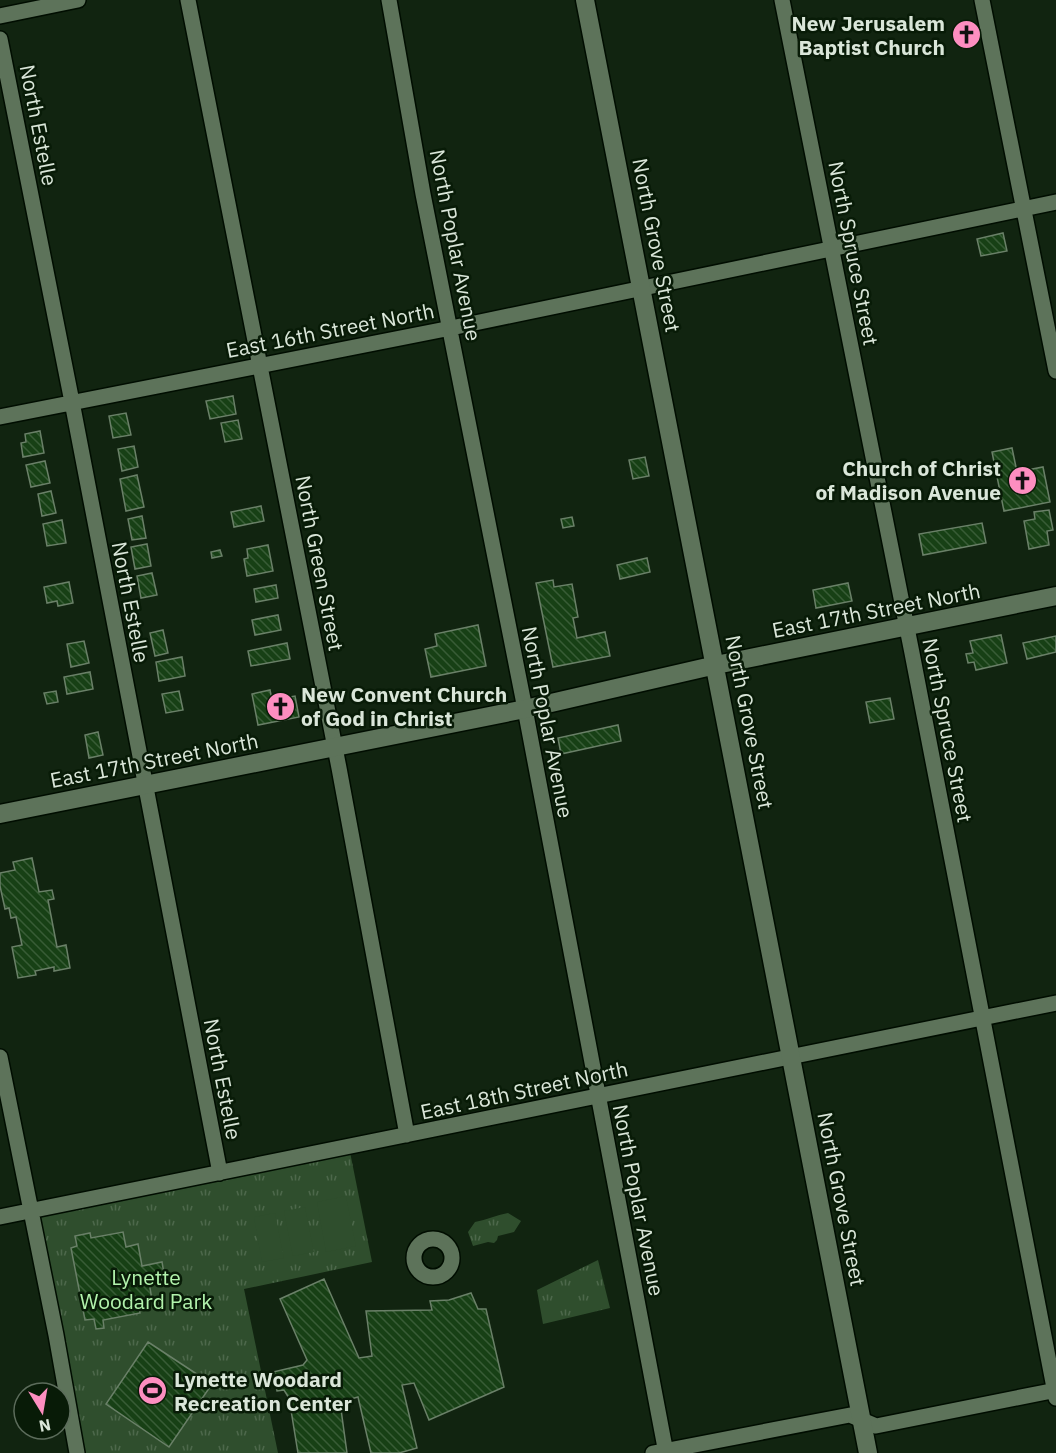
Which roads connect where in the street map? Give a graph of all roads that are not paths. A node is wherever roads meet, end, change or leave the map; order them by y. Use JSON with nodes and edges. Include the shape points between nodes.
{"nodes":[{"id":1,"x":78,"y":0,"type":"edge"},
{"id":2,"x":188,"y":0,"type":"edge"},
{"id":3,"x":389,"y":0,"type":"edge"},
{"id":4,"x":585,"y":0,"type":"edge"},
{"id":5,"x":782,"y":0,"type":"edge"},
{"id":6,"x":982,"y":0,"type":"edge"},
{"id":7,"x":0,"y":16,"type":"edge"},
{"id":8,"x":0,"y":39,"type":"edge"},
{"id":9,"x":1056,"y":202,"type":"edge"},
{"id":10,"x":1024,"y":209,"type":"junction"},
{"id":11,"x":832,"y":249,"type":"junction"},
{"id":12,"x":643,"y":288,"type":"junction"},
{"id":13,"x":451,"y":328,"type":"junction"},
{"id":14,"x":259,"y":366,"type":"junction"},
{"id":15,"x":1056,"y":371,"type":"edge"},
{"id":16,"x":72,"y":402,"type":"junction"},
{"id":17,"x":0,"y":417,"type":"edge"},
{"id":18,"x":1056,"y":596,"type":"edge"},
{"id":19,"x":907,"y":628,"type":"junction"},
{"id":20,"x":716,"y":665,"type":"junction"},
{"id":21,"x":525,"y":709,"type":"junction"},
{"id":22,"x":335,"y":747,"type":"junction"},
{"id":23,"x":144,"y":785,"type":"junction"},
{"id":24,"x":0,"y":814,"type":"edge"},
{"id":25,"x":1056,"y":1003,"type":"edge"},
{"id":26,"x":983,"y":1018,"type":"junction"},
{"id":27,"x":791,"y":1056,"type":"junction"},
{"id":28,"x":0,"y":1057,"type":"edge"},
{"id":29,"x":598,"y":1096,"type":"junction"},
{"id":30,"x":407,"y":1135,"type":"junction"},
{"id":31,"x":220,"y":1173,"type":"junction"},
{"id":32,"x":30,"y":1211,"type":"junction"},
{"id":33,"x":0,"y":1217,"type":"edge"},
{"id":34,"x":1055,"y":1393,"type":"edge"},
{"id":35,"x":861,"y":1420,"type":"junction"},
{"id":36,"x":661,"y":1452,"type":"edge"},
{"id":37,"x":77,"y":1453,"type":"edge"},
{"id":38,"x":868,"y":1453,"type":"edge"}],
"edges":[{"from":1,"to":7,"type":"street"},
{"from":2,"to":14,"type":"street","name":"North Green Street"},
{"from":3,"to":13,"type":"street","name":"North Poplar Avenue"},
{"from":4,"to":12,"type":"street","name":"North Grove Street"},
{"from":5,"to":11,"type":"street","name":"North Spruce Street"},
{"from":6,"to":10,"type":"street"},
{"from":8,"to":16,"type":"street","name":"North Estelle"},
{"from":9,"to":10,"type":"street","name":"East 16th Street North"},
{"from":10,"to":11,"type":"street","name":"East 16th Street North"},
{"from":10,"to":15,"type":"street"},
{"from":11,"to":12,"type":"street","name":"East 16th Street North"},
{"from":11,"to":19,"type":"street","name":"North Spruce Street"},
{"from":12,"to":13,"type":"street","name":"East 16th Street North"},
{"from":12,"to":20,"type":"street","name":"North Grove Street"},
{"from":13,"to":14,"type":"street","name":"East 16th Street North"},
{"from":13,"to":21,"type":"street","name":"North Poplar Avenue"},
{"from":14,"to":16,"type":"street","name":"East 16th Street North"},
{"from":14,"to":22,"type":"street","name":"North Green Street"},
{"from":16,"to":17,"type":"street","name":"East 16th Street North"},
{"from":16,"to":23,"type":"street","name":"North Estelle"},
{"from":18,"to":19,"type":"street","name":"East 17th Street North"},
{"from":19,"to":20,"type":"street","name":"East 17th Street North"},
{"from":19,"to":26,"type":"street","name":"North Spruce Street"},
{"from":20,"to":21,"type":"street","name":"East 17th Street North"},
{"from":20,"to":27,"type":"street","name":"North Grove Street"},
{"from":21,"to":22,"type":"street","name":"East 17th Street North"},
{"from":21,"to":29,"type":"street","name":"North Poplar Avenue"},
{"from":22,"to":23,"type":"street","name":"East 17th Street North"},
{"from":22,"to":30,"type":"street","name":"North Green Street"},
{"from":23,"to":24,"type":"street","name":"East 17th Street North"},
{"from":23,"to":31,"type":"street","name":"North Estelle"},
{"from":25,"to":26,"type":"street","name":"East 18th Street North"},
{"from":26,"to":27,"type":"street","name":"East 18th Street North"},
{"from":26,"to":34,"type":"street","name":"North Spruce Street"},
{"from":27,"to":29,"type":"street","name":"East 18th Street North"},
{"from":27,"to":35,"type":"street","name":"North Grove Street"},
{"from":28,"to":32,"type":"street"},
{"from":29,"to":30,"type":"street","name":"East 18th Street North"},
{"from":29,"to":36,"type":"street","name":"North Poplar Avenue"},
{"from":30,"to":31,"type":"street","name":"East 18th Street North"},
{"from":31,"to":32,"type":"street","name":"East 18th Street North"},
{"from":32,"to":33,"type":"street","name":"East 18th Street North"},
{"from":32,"to":37,"type":"street"},
{"from":34,"to":35,"type":"street","via":[[876,1426]]},
{"from":35,"to":36,"type":"street","via":[[850,1415]]},
{"from":35,"to":38,"type":"street","name":"North Grove Street"}]}
